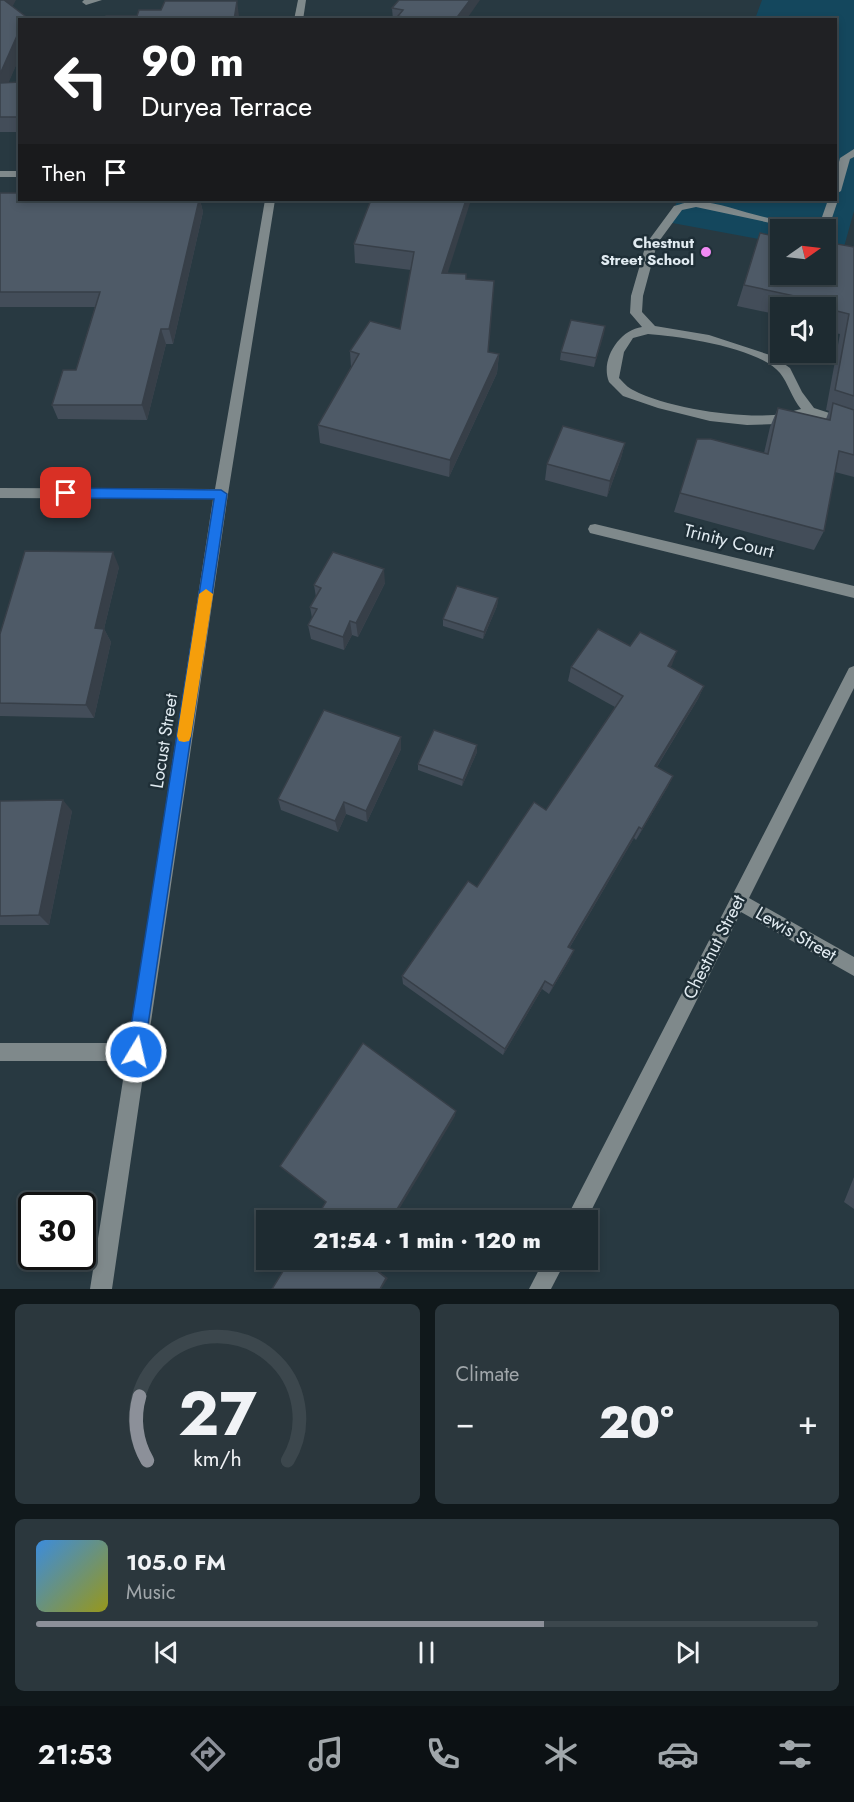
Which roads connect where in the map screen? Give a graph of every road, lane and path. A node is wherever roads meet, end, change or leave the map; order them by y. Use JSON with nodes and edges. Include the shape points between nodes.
{"nodes":[{"id":1,"x":98,"y":0,"type":"edge"},
{"id":2,"x":302,"y":0,"type":"edge"},
{"id":3,"x":86,"y":2,"type":"dead end"},
{"id":4,"x":298,"y":18,"type":"edge"},
{"id":5,"x":854,"y":152,"type":"edge"},
{"id":6,"x":0,"y":174,"type":"edge"},
{"id":7,"x":18,"y":174,"type":"edge"},
{"id":8,"x":837,"y":187,"type":"edge"},
{"id":9,"x":270,"y":201,"type":"edge"},
{"id":10,"x":833,"y":201,"type":"edge"},
{"id":11,"x":651,"y":330,"type":"junction"},
{"id":12,"x":810,"y":411,"type":"junction"},
{"id":13,"x":854,"y":426,"type":"edge"},
{"id":14,"x":0,"y":493,"type":"edge"},
{"id":15,"x":221,"y":494,"type":"junction"},
{"id":16,"x":595,"y":529,"type":"dead end"},
{"id":17,"x":854,"y":591,"type":"edge"},
{"id":18,"x":854,"y":673,"type":"edge"},
{"id":19,"x":738,"y":901,"type":"junction"},
{"id":20,"x":854,"y":966,"type":"edge"},
{"id":21,"x":0,"y":1052,"type":"edge"},
{"id":22,"x":136,"y":1052,"type":"junction"},
{"id":23,"x":581,"y":1210,"type":"edge"},
{"id":24,"x":550,"y":1270,"type":"edge"},
{"id":25,"x":101,"y":1289,"type":"edge"},
{"id":26,"x":540,"y":1289,"type":"edge"}],
"edges":[{"from":1,"to":3,"type":"street"},
{"from":2,"to":4,"type":"street"},
{"from":5,"to":8,"type":"street","via":[[845,158]]},
{"from":6,"to":7,"type":"street"},
{"from":9,"to":15,"type":"street","name":"Locust Street"},
{"from":10,"to":11,"type":"street","via":[[827,219],[808,226],[696,204],[678,208],[652,244],[637,296],[636,313]]},
{"from":11,"to":12,"type":"street","via":[[688,334],[755,352],[782,366]]},
{"from":11,"to":12,"type":"street","via":[[634,332],[622,342],[614,361],[613,379],[627,393],[710,416],[747,420],[776,419]]},
{"from":12,"to":13,"type":"street"},
{"from":14,"to":15,"type":"street"},
{"from":15,"to":22,"type":"street","name":"Locust Street"},
{"from":16,"to":17,"type":"street","name":"Trinity Court"},
{"from":18,"to":19,"type":"street","name":"Chestnut Street"},
{"from":19,"to":20,"type":"street","name":"Lewis Street"},
{"from":19,"to":23,"type":"street","name":"Chestnut Street"},
{"from":21,"to":22,"type":"street"},
{"from":22,"to":25,"type":"street","name":"Locust Street"},
{"from":24,"to":26,"type":"street"}]}
